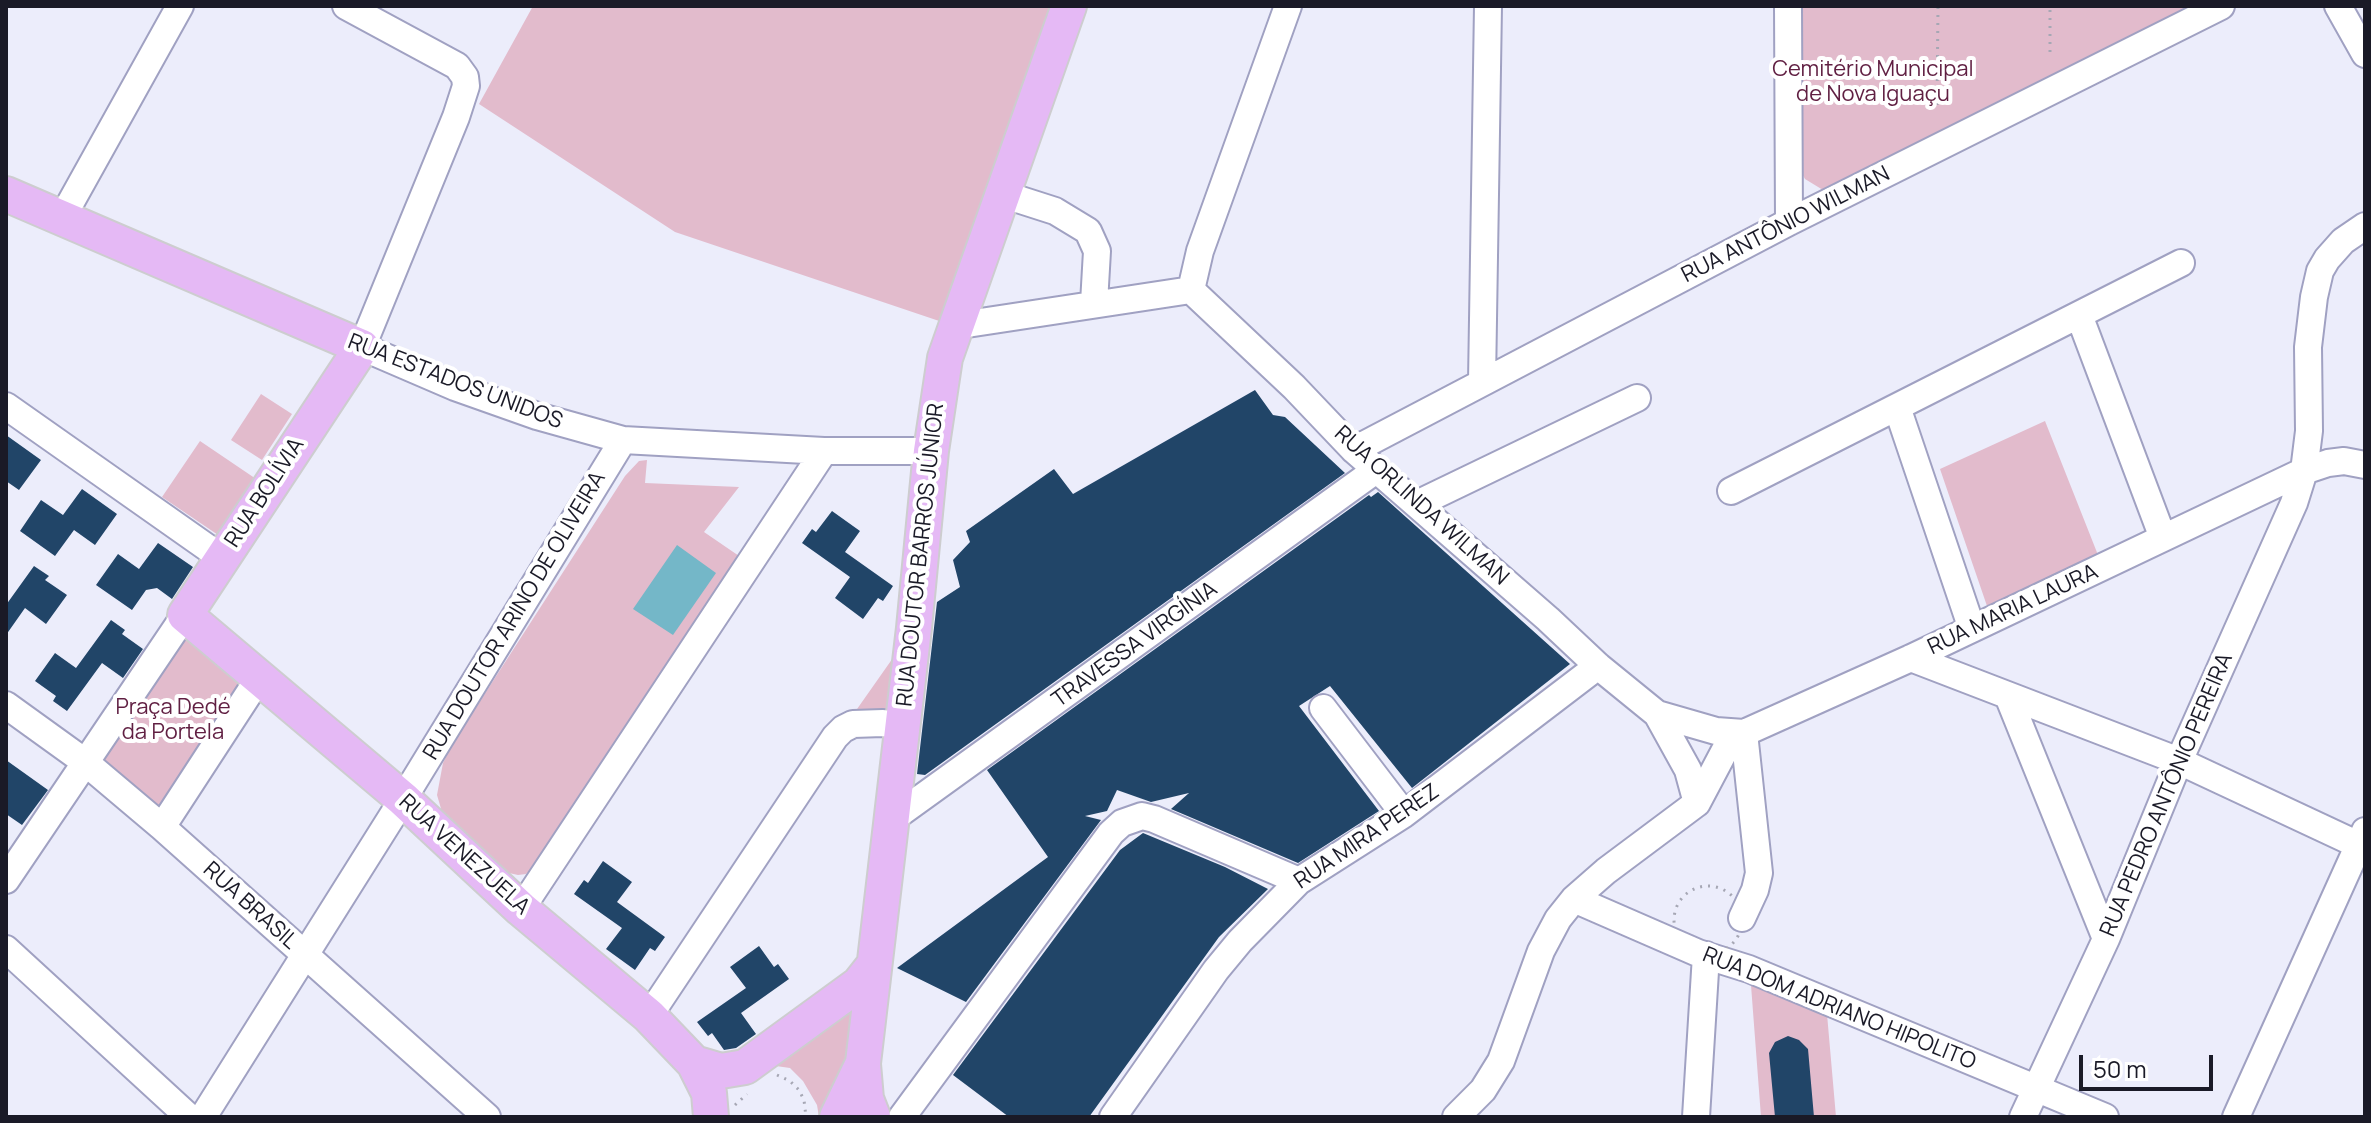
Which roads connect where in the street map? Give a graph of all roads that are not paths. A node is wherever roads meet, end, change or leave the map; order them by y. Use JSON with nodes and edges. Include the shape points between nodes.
{"nodes":[{"id":1,"x":180,"y":6,"type":"edge"},
{"id":2,"x":346,"y":6,"type":"edge"},
{"id":3,"x":1069,"y":6,"type":"edge"},
{"id":4,"x":1288,"y":6,"type":"edge"},
{"id":5,"x":1488,"y":6,"type":"edge"},
{"id":6,"x":1788,"y":6,"type":"edge"},
{"id":7,"x":2338,"y":6,"type":"edge"},
{"id":8,"x":2215,"y":8,"type":"edge"},
{"id":9,"x":2365,"y":54,"type":"edge"},
{"id":10,"x":6,"y":194,"type":"edge"},
{"id":11,"x":1002,"y":194,"type":"junction"},
{"id":12,"x":62,"y":218,"type":"junction"},
{"id":13,"x":1789,"y":222,"type":"junction"},
{"id":14,"x":2365,"y":226,"type":"edge"},
{"id":15,"x":2181,"y":263,"type":"dead end"},
{"id":16,"x":1191,"y":290,"type":"junction"},
{"id":17,"x":1094,"y":303,"type":"junction"},
{"id":18,"x":2079,"y":315,"type":"junction"},
{"id":19,"x":954,"y":326,"type":"junction"},
{"id":20,"x":362,"y":347,"type":"junction"},
{"id":21,"x":1482,"y":382,"type":"junction"},
{"id":22,"x":1637,"y":398,"type":"dead end"},
{"id":23,"x":6,"y":406,"type":"edge"},
{"id":24,"x":1897,"y":407,"type":"junction"},
{"id":25,"x":623,"y":440,"type":"junction"},
{"id":26,"x":1354,"y":450,"type":"junction"},
{"id":27,"x":824,"y":451,"type":"junction"},
{"id":28,"x":931,"y":451,"type":"junction"},
{"id":29,"x":2365,"y":465,"type":"edge"},
{"id":30,"x":1376,"y":470,"type":"junction"},
{"id":31,"x":2304,"y":471,"type":"junction"},
{"id":32,"x":1731,"y":491,"type":"dead end"},
{"id":33,"x":1417,"y":504,"type":"junction"},
{"id":34,"x":2163,"y":538,"type":"junction"},
{"id":35,"x":222,"y":558,"type":"junction"},
{"id":36,"x":185,"y":615,"type":"junction"},
{"id":37,"x":1972,"y":629,"type":"junction"},
{"id":38,"x":1911,"y":658,"type":"junction"},
{"id":39,"x":1598,"y":666,"type":"junction"},
{"id":40,"x":259,"y":678,"type":"junction"},
{"id":41,"x":2008,"y":696,"type":"junction"},
{"id":42,"x":6,"y":705,"type":"edge"},
{"id":43,"x":1323,"y":708,"type":"dead end"},
{"id":44,"x":1657,"y":714,"type":"junction"},
{"id":45,"x":902,"y":726,"type":"junction"},
{"id":46,"x":1744,"y":733,"type":"junction"},
{"id":47,"x":2179,"y":761,"type":"junction"},
{"id":48,"x":85,"y":762,"type":"junction"},
{"id":49,"x":403,"y":799,"type":"junction"},
{"id":50,"x":1697,"y":803,"type":"junction"},
{"id":51,"x":1404,"y":814,"type":"junction"},
{"id":52,"x":892,"y":819,"type":"junction"},
{"id":53,"x":162,"y":827,"type":"junction"},
{"id":54,"x":2363,"y":841,"type":"edge"},
{"id":55,"x":6,"y":880,"type":"edge"},
{"id":56,"x":1299,"y":881,"type":"junction"},
{"id":57,"x":1574,"y":899,"type":"junction"},
{"id":58,"x":521,"y":909,"type":"junction"},
{"id":59,"x":1742,"y":918,"type":"road end"},
{"id":60,"x":2106,"y":939,"type":"junction"},
{"id":61,"x":6,"y":949,"type":"edge"},
{"id":62,"x":1702,"y":954,"type":"junction"},
{"id":63,"x":305,"y":956,"type":"junction"},
{"id":64,"x":874,"y":965,"type":"junction"},
{"id":65,"x":649,"y":1016,"type":"junction"},
{"id":66,"x":694,"y":1063,"type":"junction"},
{"id":67,"x":863,"y":1063,"type":"junction"},
{"id":68,"x":2036,"y":1090,"type":"junction"},
{"id":69,"x":189,"y":1117,"type":"edge"},
{"id":70,"x":203,"y":1117,"type":"edge"},
{"id":71,"x":487,"y":1117,"type":"edge"},
{"id":72,"x":711,"y":1117,"type":"edge"},
{"id":73,"x":837,"y":1117,"type":"edge"},
{"id":74,"x":873,"y":1117,"type":"edge"},
{"id":75,"x":902,"y":1117,"type":"edge"},
{"id":76,"x":1113,"y":1117,"type":"edge"},
{"id":77,"x":1456,"y":1117,"type":"edge"},
{"id":78,"x":1696,"y":1117,"type":"edge"},
{"id":79,"x":2023,"y":1117,"type":"edge"},
{"id":80,"x":2105,"y":1117,"type":"edge"},
{"id":81,"x":2236,"y":1117,"type":"edge"}],
"edges":[{"from":1,"to":12,"type":"street"},
{"from":2,"to":20,"type":"street","name":"RUA BOLÍVIA","via":[[443,57],[465,77],[456,117]]},
{"from":3,"to":11,"type":"main road","name":"RUA DOUTOR BARROS JÚNIOR"},
{"from":4,"to":16,"type":"street","via":[[1200,251]]},
{"from":5,"to":21,"type":"street"},
{"from":6,"to":13,"type":"street"},
{"from":7,"to":9,"type":"street"},
{"from":8,"to":13,"type":"street","name":"RUA ANTÔNIO WILMAN"},
{"from":10,"to":12,"type":"main road","name":"RUA ESTADOS UNIDOS"},
{"from":11,"to":17,"type":"street","via":[[1055,211],[1088,231],[1097,251]]},
{"from":11,"to":19,"type":"main road","name":"RUA DOUTOR BARROS JÚNIOR"},
{"from":12,"to":20,"type":"main road","name":"RUA ESTADOS UNIDOS"},
{"from":13,"to":21,"type":"street","name":"RUA ANTÔNIO WILMAN"},
{"from":14,"to":31,"type":"street","name":"RUA PEDRO ANTÔNIO PEREIRA","via":[[2343,241],[2320,271],[2308,347]]},
{"from":15,"to":18,"type":"street"},
{"from":16,"to":17,"type":"street"},
{"from":16,"to":26,"type":"street","name":"RUA ORLINDA WILMAN"},
{"from":17,"to":19,"type":"street"},
{"from":18,"to":24,"type":"street"},
{"from":18,"to":34,"type":"street"},
{"from":19,"to":28,"type":"main road","name":"RUA DOUTOR BARROS JÚNIOR"},
{"from":20,"to":25,"type":"street","name":"RUA ESTADOS UNIDOS","via":[[455,387]]},
{"from":20,"to":35,"type":"main road","name":"RUA BOLÍVIA"},
{"from":21,"to":26,"type":"street","name":"RUA ANTÔNIO WILMAN"},
{"from":22,"to":33,"type":"street"},
{"from":23,"to":35,"type":"street"},
{"from":24,"to":32,"type":"street"},
{"from":24,"to":37,"type":"street"},
{"from":25,"to":27,"type":"street","name":"RUA ESTADOS UNIDOS"},
{"from":25,"to":49,"type":"street","name":"RUA DOUTOR ARINO DE OLIVEIRA"},
{"from":26,"to":30,"type":"street","name":"RUA ORLINDA WILMAN"},
{"from":27,"to":28,"type":"street","name":"RUA ESTADOS UNIDOS"},
{"from":27,"to":58,"type":"street"},
{"from":28,"to":45,"type":"main road","name":"RUA DOUTOR BARROS JÚNIOR"},
{"from":29,"to":31,"type":"street","name":"RUA MARIA LAURA","via":[[2344,461]]},
{"from":30,"to":33,"type":"street","name":"RUA ORLINDA WILMAN"},
{"from":30,"to":52,"type":"street","name":"TRAVESSA VIRGÍNIA"},
{"from":31,"to":34,"type":"street","name":"RUA MARIA LAURA"},
{"from":31,"to":47,"type":"street","name":"RUA PEDRO ANTÔNIO PEREIRA"},
{"from":33,"to":39,"type":"street","name":"RUA ORLINDA WILMAN"},
{"from":34,"to":37,"type":"street","name":"RUA MARIA LAURA"},
{"from":35,"to":36,"type":"main road","name":"RUA BOLÍVIA"},
{"from":36,"to":40,"type":"main road","name":"RUA VENEZUELA"},
{"from":36,"to":48,"type":"street","name":"RUA BOLÍVIA"},
{"from":37,"to":38,"type":"street","name":"RUA MARIA LAURA"},
{"from":38,"to":41,"type":"street"},
{"from":38,"to":46,"type":"street","name":"RUA MARIA LAURA"},
{"from":39,"to":44,"type":"street","name":"RUA ORLINDA WILMAN"},
{"from":39,"to":51,"type":"street","name":"RUA MIRA PEREZ"},
{"from":40,"to":49,"type":"main road","name":"RUA VENEZUELA"},
{"from":40,"to":53,"type":"street"},
{"from":41,"to":47,"type":"street"},
{"from":41,"to":60,"type":"street"},
{"from":42,"to":48,"type":"street","name":"RUA BRASIL"},
{"from":43,"to":51,"type":"street"},
{"from":44,"to":46,"type":"street","via":[[1716,731]]},
{"from":44,"to":50,"type":"street","name":"RUA ORLINDA WILMAN","via":[[1688,770]]},
{"from":45,"to":52,"type":"main road","name":"RUA DOUTOR BARROS JÚNIOR"},
{"from":45,"to":65,"type":"street","via":[[853,724],[835,737]]},
{"from":46,"to":50,"type":"street","via":[[1725,750]]},
{"from":46,"to":59,"type":"street","via":[[1759,873]]},
{"from":47,"to":54,"type":"street"},
{"from":47,"to":60,"type":"street","name":"RUA PEDRO ANTÔNIO PEREIRA"},
{"from":48,"to":53,"type":"street","name":"RUA BRASIL"},
{"from":48,"to":55,"type":"street","name":"RUA BOLÍVIA"},
{"from":49,"to":58,"type":"main road","name":"RUA VENEZUELA"},
{"from":49,"to":63,"type":"street","name":"RUA DOUTOR ARINO DE OLIVEIRA"},
{"from":50,"to":57,"type":"street"},
{"from":51,"to":56,"type":"street","name":"RUA MIRA PEREZ"},
{"from":52,"to":64,"type":"main road","name":"RUA DOUTOR BARROS JÚNIOR"},
{"from":53,"to":63,"type":"street","name":"RUA BRASIL"},
{"from":54,"to":81,"type":"street"},
{"from":56,"to":75,"type":"street","via":[[1154,819],[1142,816],[1122,823]]},
{"from":56,"to":76,"type":"street","name":"RUA MIRA PEREZ","via":[[1216,970]]},
{"from":57,"to":62,"type":"street","name":"RUA DOM ADRIANO HIPOLITO"},
{"from":57,"to":77,"type":"street","via":[[1545,942],[1492,1077]]},
{"from":58,"to":65,"type":"main road","name":"RUA VENEZUELA"},
{"from":60,"to":68,"type":"street","name":"RUA PEDRO ANTÔNIO PEREIRA"},
{"from":61,"to":69,"type":"street"},
{"from":62,"to":68,"type":"street","name":"RUA DOM ADRIANO HIPOLITO"},
{"from":62,"to":78,"type":"street"},
{"from":63,"to":70,"type":"street","name":"RUA DOUTOR ARINO DE OLIVEIRA"},
{"from":63,"to":71,"type":"street","name":"RUA BRASIL"},
{"from":64,"to":66,"type":"main road","via":[[859,984],[745,1067],[721,1071]]},
{"from":64,"to":67,"type":"main road","name":"RUA DOUTOR BARROS JÚNIOR"},
{"from":65,"to":66,"type":"main road","name":"RUA VENEZUELA"},
{"from":66,"to":72,"type":"main road","name":"RUA VENEZUELA","via":[[709,1093]]},
{"from":67,"to":73,"type":"main road","name":"RUA DOUTOR BARROS JÚNIOR"},
{"from":67,"to":74,"type":"main road"},
{"from":68,"to":79,"type":"street","name":"RUA PEDRO ANTÔNIO PEREIRA"},
{"from":68,"to":80,"type":"street","name":"RUA DOM ADRIANO HIPOLITO"}]}
